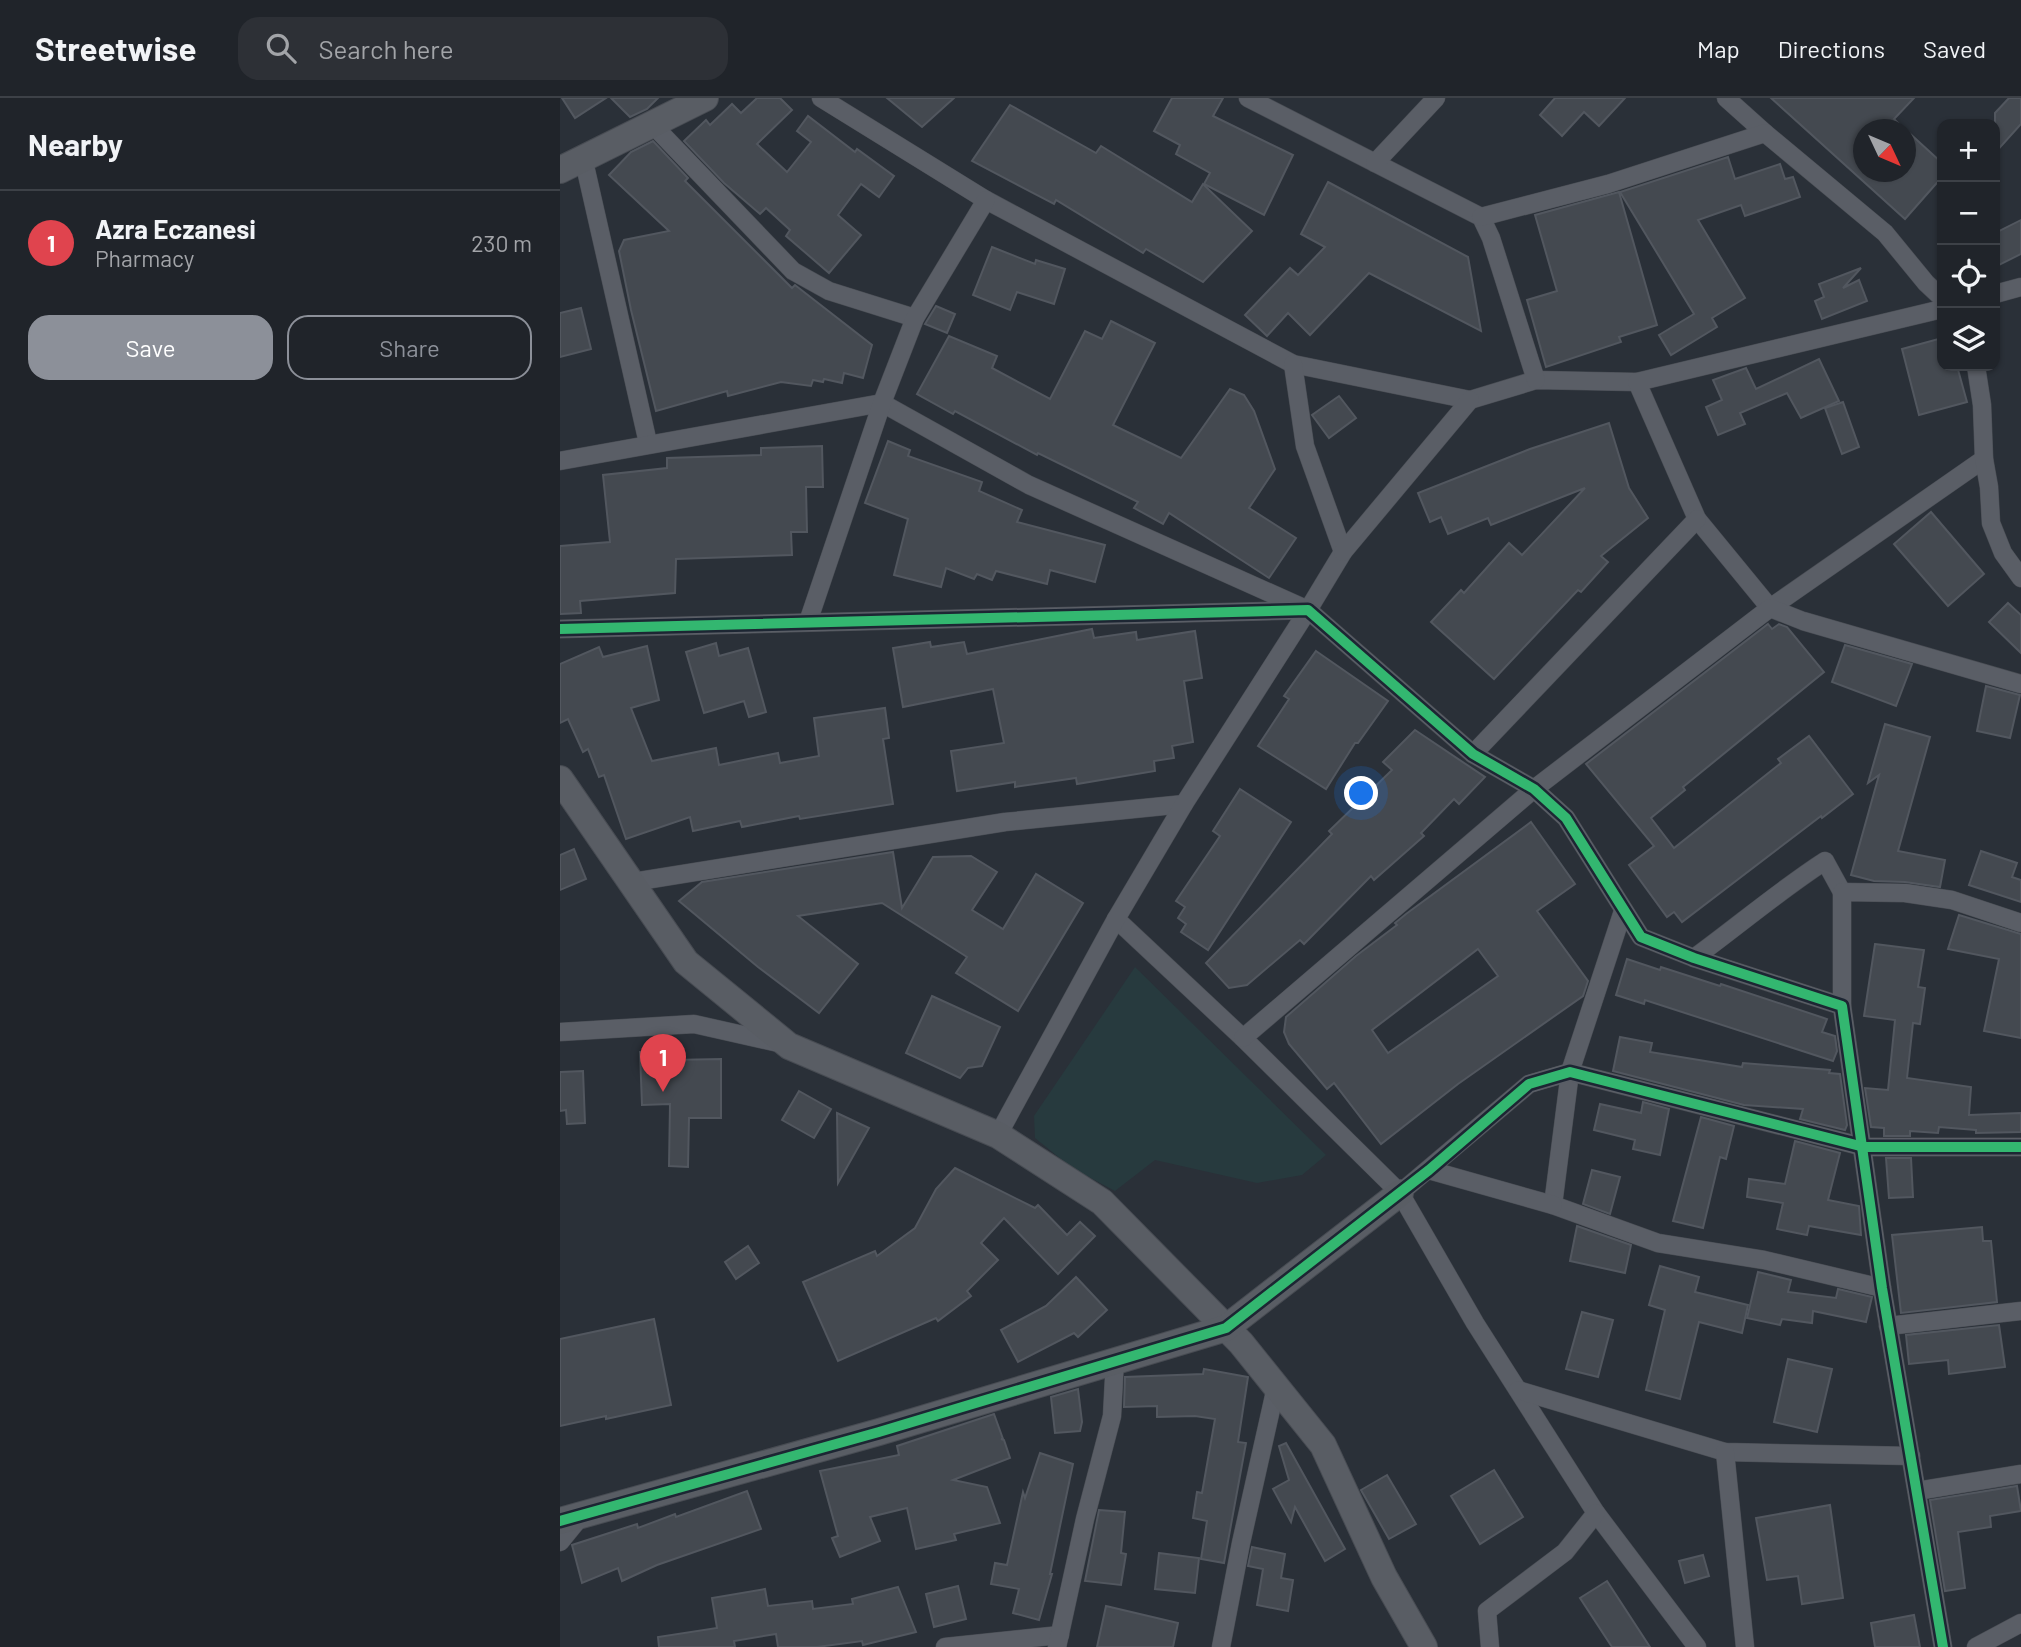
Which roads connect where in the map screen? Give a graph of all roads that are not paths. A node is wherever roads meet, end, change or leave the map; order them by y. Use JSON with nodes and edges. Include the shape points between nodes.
{"nodes":[{"id":1,"x":705,"y":98,"type":"edge"},
{"id":2,"x":821,"y":98,"type":"edge"},
{"id":3,"x":1248,"y":98,"type":"edge"},
{"id":4,"x":1436,"y":98,"type":"edge"},
{"id":5,"x":1726,"y":98,"type":"edge"},
{"id":6,"x":652,"y":124,"type":"junction"},
{"id":7,"x":1765,"y":133,"type":"junction"},
{"id":8,"x":1375,"y":163,"type":"junction"},
{"id":9,"x":568,"y":164,"type":"edge"},
{"id":10,"x":986,"y":200,"type":"junction"},
{"id":11,"x":1481,"y":217,"type":"junction"},
{"id":12,"x":2021,"y":287,"type":"edge"},
{"id":13,"x":1937,"y":293,"type":"edge"},
{"id":14,"x":2000,"y":293,"type":"edge"},
{"id":15,"x":1937,"y":310,"type":"edge"},
{"id":16,"x":915,"y":318,"type":"junction"},
{"id":17,"x":1293,"y":364,"type":"junction"},
{"id":18,"x":1977,"y":371,"type":"edge"},
{"id":19,"x":1536,"y":380,"type":"junction"},
{"id":20,"x":1637,"y":382,"type":"junction"},
{"id":21,"x":1470,"y":400,"type":"junction"},
{"id":22,"x":882,"y":403,"type":"junction"},
{"id":23,"x":648,"y":443,"type":"junction"},
{"id":24,"x":1983,"y":459,"type":"junction"},
{"id":25,"x":560,"y":460,"type":"edge"},
{"id":26,"x":1697,"y":519,"type":"junction"},
{"id":27,"x":1343,"y":552,"type":"junction"},
{"id":28,"x":2021,"y":578,"type":"edge"},
{"id":29,"x":1770,"y":608,"type":"junction"},
{"id":30,"x":1308,"y":610,"type":"junction"},
{"id":31,"x":808,"y":622,"type":"junction"},
{"id":32,"x":560,"y":629,"type":"edge"},
{"id":33,"x":2021,"y":684,"type":"edge"},
{"id":34,"x":1473,"y":754,"type":"junction"},
{"id":35,"x":560,"y":779,"type":"edge"},
{"id":36,"x":1534,"y":789,"type":"junction"},
{"id":37,"x":1184,"y":804,"type":"junction"},
{"id":38,"x":633,"y":883,"type":"junction"},
{"id":39,"x":1842,"y":892,"type":"junction"},
{"id":40,"x":1623,"y":911,"type":"junction"},
{"id":41,"x":1116,"y":919,"type":"junction"},
{"id":42,"x":2021,"y":923,"type":"edge"},
{"id":43,"x":1694,"y":958,"type":"junction"},
{"id":44,"x":1843,"y":1006,"type":"junction"},
{"id":45,"x":560,"y":1032,"type":"edge"},
{"id":46,"x":1243,"y":1038,"type":"junction"},
{"id":47,"x":789,"y":1045,"type":"junction"},
{"id":48,"x":1570,"y":1073,"type":"junction"},
{"id":49,"x":998,"y":1135,"type":"junction"},
{"id":50,"x":1864,"y":1147,"type":"junction"},
{"id":51,"x":2021,"y":1147,"type":"edge"},
{"id":52,"x":1429,"y":1170,"type":"junction"},
{"id":53,"x":1400,"y":1193,"type":"junction"},
{"id":54,"x":1553,"y":1205,"type":"junction"},
{"id":55,"x":1882,"y":1287,"type":"junction"},
{"id":56,"x":2021,"y":1311,"type":"edge"},
{"id":57,"x":1888,"y":1326,"type":"junction"},
{"id":58,"x":1226,"y":1328,"type":"junction"},
{"id":59,"x":1115,"y":1359,"type":"junction"},
{"id":60,"x":1276,"y":1387,"type":"junction"},
{"id":61,"x":1518,"y":1390,"type":"junction"},
{"id":62,"x":1725,"y":1452,"type":"junction"},
{"id":63,"x":1911,"y":1456,"type":"junction"},
{"id":64,"x":2021,"y":1474,"type":"edge"},
{"id":65,"x":1917,"y":1491,"type":"junction"},
{"id":66,"x":1596,"y":1513,"type":"junction"},
{"id":67,"x":572,"y":1517,"type":"edge"},
{"id":68,"x":560,"y":1542,"type":"edge"},
{"id":69,"x":2021,"y":1623,"type":"edge"},
{"id":70,"x":1058,"y":1641,"type":"edge"},
{"id":71,"x":944,"y":1647,"type":"edge"},
{"id":72,"x":1221,"y":1647,"type":"edge"},
{"id":73,"x":1424,"y":1647,"type":"edge"},
{"id":74,"x":1490,"y":1647,"type":"edge"},
{"id":75,"x":1697,"y":1647,"type":"edge"},
{"id":76,"x":1745,"y":1647,"type":"edge"},
{"id":77,"x":1944,"y":1647,"type":"edge"},
{"id":78,"x":1976,"y":1647,"type":"edge"}],
"edges":[{"from":1,"to":6,"type":"street"},
{"from":2,"to":10,"type":"street"},
{"from":3,"to":8,"type":"street"},
{"from":4,"to":8,"type":"street"},
{"from":5,"to":7,"type":"street"},
{"from":6,"to":9,"type":"street"},
{"from":6,"to":16,"type":"street","via":[[793,271],[829,291]]},
{"from":7,"to":11,"type":"street","via":[[1608,184]]},
{"from":7,"to":13,"type":"street","via":[[1885,233]]},
{"from":8,"to":11,"type":"street"},
{"from":9,"to":23,"type":"street"},
{"from":10,"to":16,"type":"street"},
{"from":10,"to":17,"type":"street"},
{"from":11,"to":19,"type":"street"},
{"from":12,"to":14,"type":"street"},
{"from":15,"to":20,"type":"street"},
{"from":16,"to":22,"type":"street"},
{"from":17,"to":21,"type":"street"},
{"from":17,"to":27,"type":"street","via":[[1305,446]]},
{"from":18,"to":24,"type":"street"},
{"from":19,"to":20,"type":"street"},
{"from":19,"to":21,"type":"street"},
{"from":20,"to":26,"type":"street"},
{"from":21,"to":27,"type":"street"},
{"from":22,"to":23,"type":"street"},
{"from":22,"to":30,"type":"street","via":[[1029,485]]},
{"from":22,"to":31,"type":"street"},
{"from":23,"to":25,"type":"street"},
{"from":24,"to":28,"type":"street","via":[[1992,523],[2003,553]]},
{"from":24,"to":29,"type":"street"},
{"from":26,"to":29,"type":"street"},
{"from":26,"to":34,"type":"street"},
{"from":27,"to":30,"type":"street"},
{"from":29,"to":33,"type":"street"},
{"from":29,"to":36,"type":"street"},
{"from":30,"to":31,"type":"street"},
{"from":30,"to":34,"type":"street"},
{"from":30,"to":37,"type":"street"},
{"from":31,"to":32,"type":"street"},
{"from":34,"to":36,"type":"street"},
{"from":35,"to":38,"type":"street"},
{"from":36,"to":40,"type":"street","via":[[1566,818]]},
{"from":36,"to":46,"type":"street"},
{"from":37,"to":38,"type":"street","via":[[1006,822]]},
{"from":37,"to":41,"type":"street"},
{"from":38,"to":47,"type":"street","via":[[686,962]]},
{"from":39,"to":42,"type":"street","via":[[1905,893],[1952,900]]},
{"from":39,"to":43,"type":"street","via":[[1825,861]]},
{"from":39,"to":44,"type":"street"},
{"from":40,"to":43,"type":"street","via":[[1641,937]]},
{"from":40,"to":48,"type":"street"},
{"from":41,"to":46,"type":"street"},
{"from":41,"to":49,"type":"street"},
{"from":43,"to":44,"type":"street"},
{"from":44,"to":50,"type":"street"},
{"from":45,"to":47,"type":"street","via":[[694,1024]]},
{"from":46,"to":53,"type":"street"},
{"from":47,"to":49,"type":"street"},
{"from":48,"to":50,"type":"street"},
{"from":48,"to":52,"type":"street","via":[[1529,1084]]},
{"from":48,"to":54,"type":"street"},
{"from":49,"to":58,"type":"street","via":[[1102,1202]]},
{"from":50,"to":51,"type":"street"},
{"from":50,"to":55,"type":"street"},
{"from":52,"to":53,"type":"street"},
{"from":52,"to":54,"type":"street"},
{"from":53,"to":58,"type":"street"},
{"from":53,"to":61,"type":"street"},
{"from":54,"to":55,"type":"street","via":[[1658,1243],[1764,1260]]},
{"from":55,"to":57,"type":"street"},
{"from":56,"to":57,"type":"street"},
{"from":57,"to":63,"type":"street"},
{"from":58,"to":59,"type":"street"},
{"from":58,"to":60,"type":"street"},
{"from":59,"to":67,"type":"street","via":[[878,1432]]},
{"from":59,"to":70,"type":"street","via":[[1112,1416]]},
{"from":60,"to":72,"type":"street"},
{"from":60,"to":73,"type":"street","via":[[1323,1446],[1384,1577]]},
{"from":61,"to":62,"type":"street"},
{"from":61,"to":66,"type":"street"},
{"from":62,"to":63,"type":"street"},
{"from":62,"to":76,"type":"street"},
{"from":63,"to":65,"type":"street"},
{"from":64,"to":65,"type":"street"},
{"from":65,"to":77,"type":"street"},
{"from":66,"to":74,"type":"street","via":[[1564,1552],[1487,1611]]},
{"from":66,"to":75,"type":"street"},
{"from":67,"to":68,"type":"street"},
{"from":69,"to":78,"type":"street"},
{"from":70,"to":71,"type":"street"}]}
